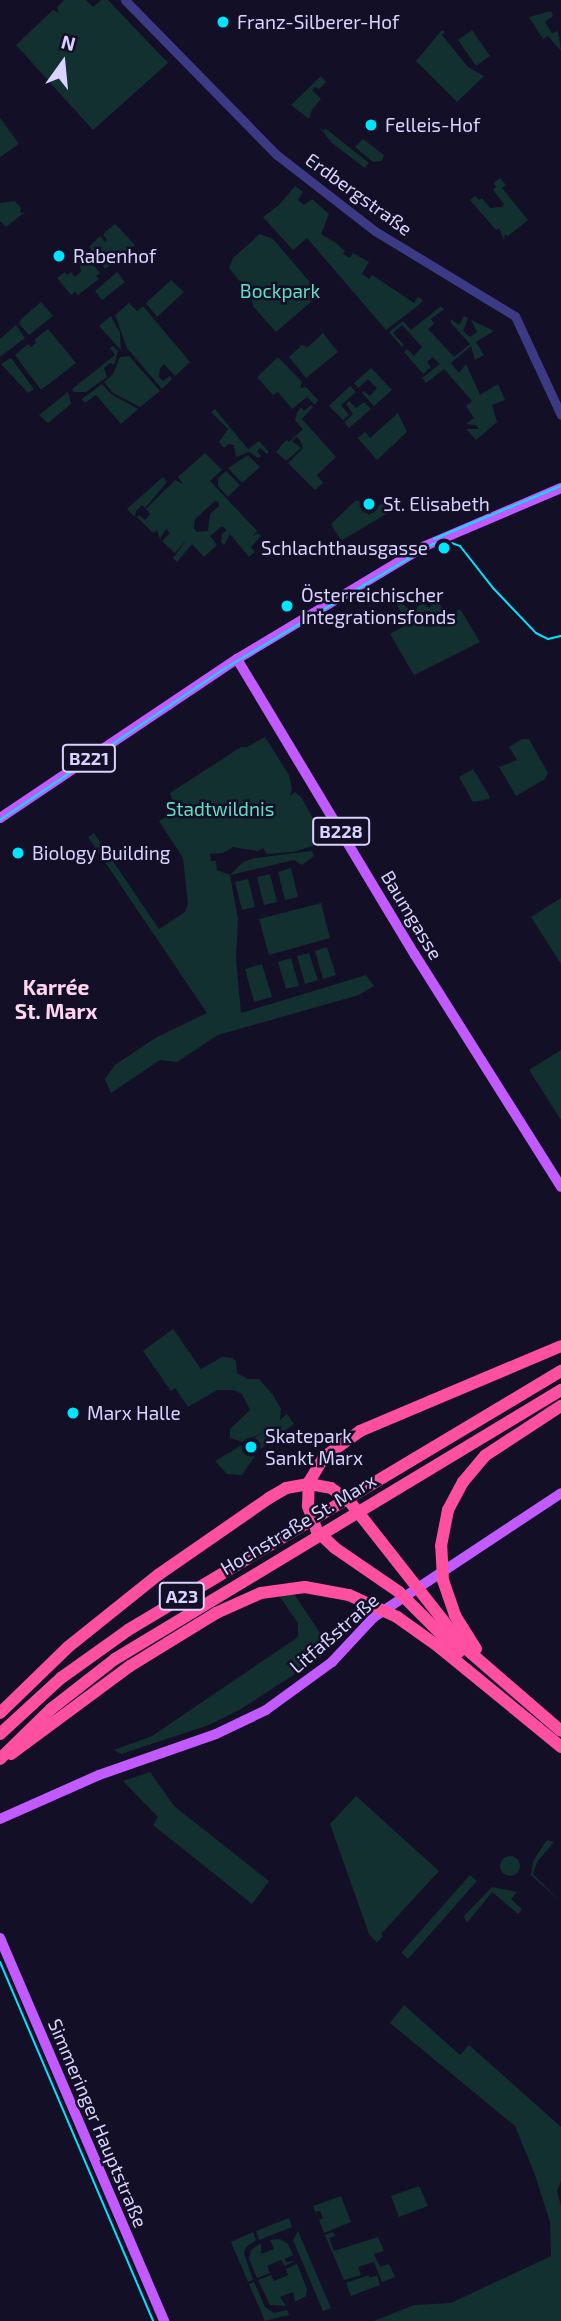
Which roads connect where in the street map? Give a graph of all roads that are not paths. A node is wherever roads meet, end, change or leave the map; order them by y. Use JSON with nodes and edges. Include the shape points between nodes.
{"nodes":[{"id":1,"x":125,"y":0,"type":"edge"},
{"id":2,"x":561,"y":415,"type":"edge"},
{"id":3,"x":561,"y":488,"type":"edge"},
{"id":4,"x":237,"y":659,"type":"junction"},
{"id":5,"x":0,"y":818,"type":"edge"},
{"id":6,"x":561,"y":1187,"type":"edge"},
{"id":7,"x":561,"y":1346,"type":"edge"},
{"id":8,"x":561,"y":1371,"type":"edge"},
{"id":9,"x":561,"y":1390,"type":"edge"},
{"id":10,"x":561,"y":1406,"type":"edge"},
{"id":11,"x":561,"y":1493,"type":"edge"},
{"id":12,"x":450,"y":1637,"type":"junction"},
{"id":13,"x":0,"y":1713,"type":"edge"},
{"id":14,"x":561,"y":1731,"type":"edge"},
{"id":15,"x":0,"y":1734,"type":"edge"},
{"id":16,"x":561,"y":1747,"type":"edge"},
{"id":17,"x":0,"y":1760,"type":"edge"},
{"id":18,"x":0,"y":1819,"type":"edge"},
{"id":19,"x":0,"y":1938,"type":"edge"},
{"id":20,"x":164,"y":2321,"type":"edge"}],
"edges":[{"from":1,"to":2,"type":"street","name":"Erdbergstraße","via":[[276,155],[375,231],[515,316]]},
{"from":3,"to":4,"type":"main road","number":"B221","via":[[425,546]]},
{"from":4,"to":5,"type":"main road","number":"B221"},
{"from":4,"to":6,"type":"main road","name":"Baumgasse","number":"B228"},
{"from":7,"to":12,"type":"highway","via":[[360,1431],[331,1450],[315,1469],[308,1490],[309,1513],[317,1531]]},
{"from":8,"to":15,"type":"highway","name":"Hochstraße St. Marx","number":"A23","via":[[128,1630],[61,1678]]},
{"from":9,"to":17,"type":"highway","name":"Hochstraße St. Marx","number":"A23","via":[[115,1658],[51,1709]]},
{"from":10,"to":12,"type":"highway","via":[[486,1455],[452,1502],[442,1535],[441,1569],[450,1604]]},
{"from":11,"to":18,"type":"main road","name":"Litfaßstraße","via":[[374,1618],[332,1662],[265,1710],[216,1734],[100,1775]]},
{"from":12,"to":13,"type":"highway","via":[[350,1502],[331,1488],[302,1484],[269,1498],[158,1575],[68,1647]]},
{"from":12,"to":14,"type":"highway"},
{"from":12,"to":16,"type":"highway","via":[[518,1713]]},
{"from":12,"to":17,"type":"highway","via":[[349,1595],[304,1587],[261,1593],[216,1613],[159,1648],[38,1738]]},
{"from":19,"to":20,"type":"main road","name":"Simmeringer Hauptstraße"}]}
